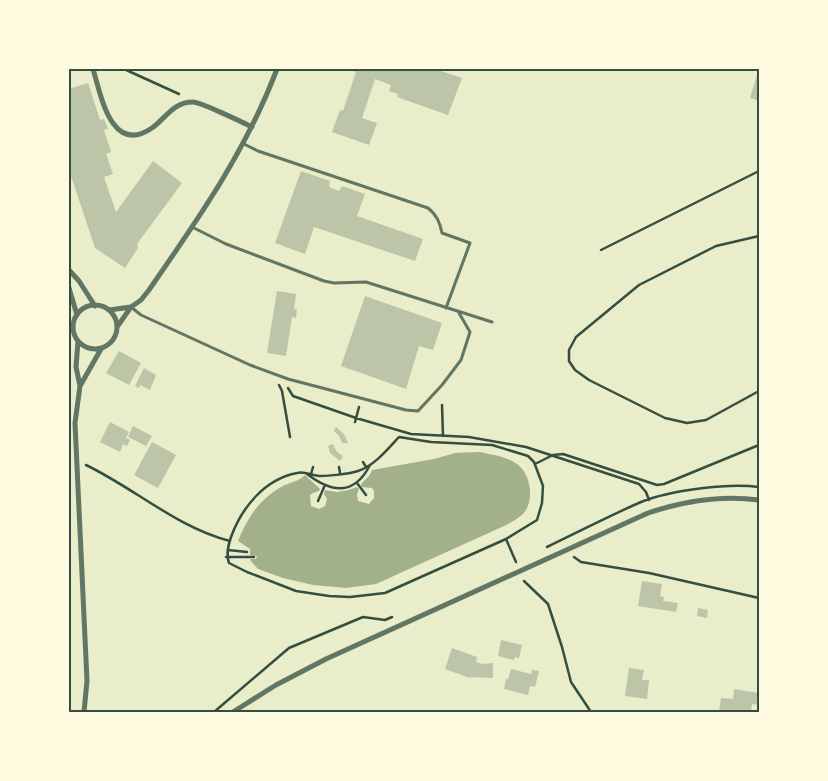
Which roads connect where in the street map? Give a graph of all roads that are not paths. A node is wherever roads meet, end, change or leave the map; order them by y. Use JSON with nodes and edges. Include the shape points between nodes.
{"nodes":[{"id":1,"x":93,"y":69,"type":"edge"},
{"id":2,"x":277,"y":69,"type":"edge"},
{"id":3,"x":252,"y":127,"type":"junction"},
{"id":4,"x":244,"y":144,"type":"junction"},
{"id":5,"x":192,"y":227,"type":"junction"},
{"id":6,"x":69,"y":270,"type":"edge"},
{"id":7,"x":69,"y":288,"type":"edge"},
{"id":8,"x":95,"y":306,"type":"junction"},
{"id":9,"x":132,"y":307,"type":"junction"},
{"id":10,"x":446,"y":308,"type":"junction"},
{"id":11,"x":109,"y":310,"type":"junction"},
{"id":12,"x":459,"y":312,"type":"junction"},
{"id":13,"x":77,"y":315,"type":"junction"},
{"id":14,"x":492,"y":322,"type":"dead end"},
{"id":15,"x":117,"y":327,"type":"junction"},
{"id":16,"x":78,"y":342,"type":"junction"},
{"id":17,"x":101,"y":349,"type":"junction"},
{"id":18,"x":80,"y":386,"type":"junction"},
{"id":19,"x":69,"y":410,"type":"edge"},
{"id":20,"x":76,"y":410,"type":"junction"},
{"id":21,"x":759,"y":500,"type":"edge"},
{"id":22,"x":84,"y":712,"type":"edge"},
{"id":23,"x":233,"y":712,"type":"edge"}],
"edges":[{"from":1,"to":3,"type":"street","via":[[108,117],[123,133],[136,134],[152,128],[178,104],[194,101]]},
{"from":2,"to":3,"type":"street"},
{"from":3,"to":4,"type":"street"},
{"from":4,"to":5,"type":"street"},
{"from":4,"to":10,"type":"lane","via":[[435,213],[442,233],[470,243]]},
{"from":5,"to":9,"type":"street","via":[[149,290]]},
{"from":5,"to":10,"type":"lane","via":[[226,244],[324,281],[366,282]]},
{"from":6,"to":8,"type":"street"},
{"from":7,"to":13,"type":"street"},
{"from":8,"to":11,"type":"street"},
{"from":8,"to":13,"type":"street","via":[[85,308]]},
{"from":9,"to":11,"type":"street"},
{"from":9,"to":12,"type":"lane","via":[[271,373],[418,411],[461,360],[470,332]]},
{"from":9,"to":15,"type":"street"},
{"from":10,"to":12,"type":"lane"},
{"from":11,"to":15,"type":"street"},
{"from":12,"to":14,"type":"lane"},
{"from":13,"to":16,"type":"street","via":[[74,332]]},
{"from":15,"to":17,"type":"street","via":[[111,343]]},
{"from":16,"to":17,"type":"street","via":[[89,348]]},
{"from":16,"to":18,"type":"street","via":[[76,367]]},
{"from":17,"to":18,"type":"street"},
{"from":18,"to":20,"type":"street"},
{"from":19,"to":20,"type":"street"},
{"from":20,"to":22,"type":"street","via":[[86,672]]},
{"from":21,"to":23,"type":"street","via":[[738,497],[692,500],[641,516],[326,659]]}]}
